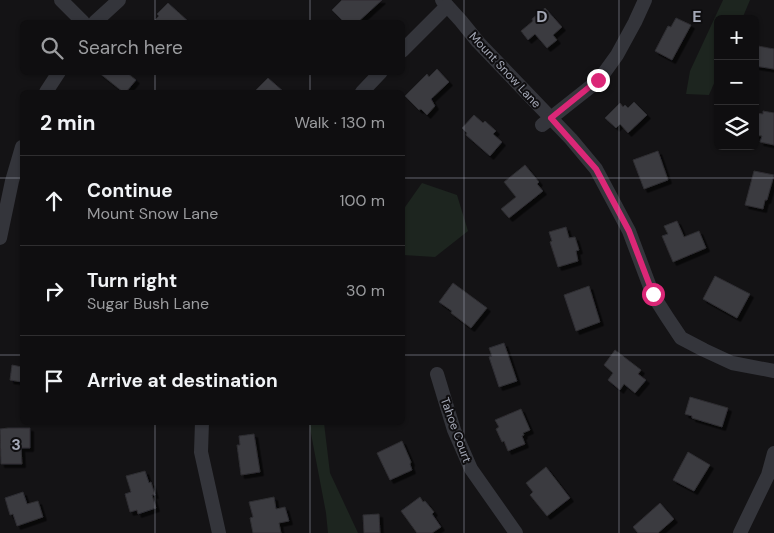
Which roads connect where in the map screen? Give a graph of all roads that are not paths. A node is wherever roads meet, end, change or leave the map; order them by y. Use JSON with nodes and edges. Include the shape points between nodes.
{"nodes":[{"id":1,"x":61,"y":0,"type":"edge"},
{"id":2,"x":119,"y":0,"type":"edge"},
{"id":3,"x":645,"y":0,"type":"edge"},
{"id":4,"x":445,"y":3,"type":"edge"},
{"id":5,"x":81,"y":20,"type":"edge"},
{"id":6,"x":97,"y":20,"type":"edge"},
{"id":7,"x":405,"y":48,"type":"edge"},
{"id":8,"x":57,"y":75,"type":"edge"},
{"id":9,"x":378,"y":75,"type":"edge"},
{"id":10,"x":47,"y":90,"type":"edge"},
{"id":11,"x":364,"y":90,"type":"edge"},
{"id":12,"x":546,"y":122,"type":"junction"},
{"id":13,"x":20,"y":150,"type":"edge"},
{"id":14,"x":6,"y":179,"type":"edge"},
{"id":15,"x":0,"y":238,"type":"edge"},
{"id":16,"x":774,"y":371,"type":"edge"},
{"id":17,"x":437,"y":374,"type":"dead end"},
{"id":18,"x":202,"y":425,"type":"edge"},
{"id":19,"x":774,"y":453,"type":"edge"},
{"id":20,"x":220,"y":533,"type":"edge"},
{"id":21,"x":516,"y":533,"type":"edge"},
{"id":22,"x":740,"y":533,"type":"edge"}],
"edges":[{"from":1,"to":5,"type":"street"},
{"from":2,"to":6,"type":"street"},
{"from":3,"to":12,"type":"street","via":[[617,55],[598,80]]},
{"from":4,"to":7,"type":"street"},
{"from":4,"to":12,"type":"street","name":"Mount Snow Lane"},
{"from":8,"to":10,"type":"street"},
{"from":9,"to":11,"type":"street"},
{"from":12,"to":16,"type":"street","name":"Mount Snow Lane","via":[[596,169],[629,231],[653,294],[681,338],[732,363]]},
{"from":13,"to":14,"type":"street"},
{"from":14,"to":15,"type":"street"},
{"from":17,"to":21,"type":"street","name":"Tahoe Court","via":[[470,469]]},
{"from":18,"to":20,"type":"street","via":[[201,452]]},
{"from":19,"to":22,"type":"street","via":[[768,476]]}]}
